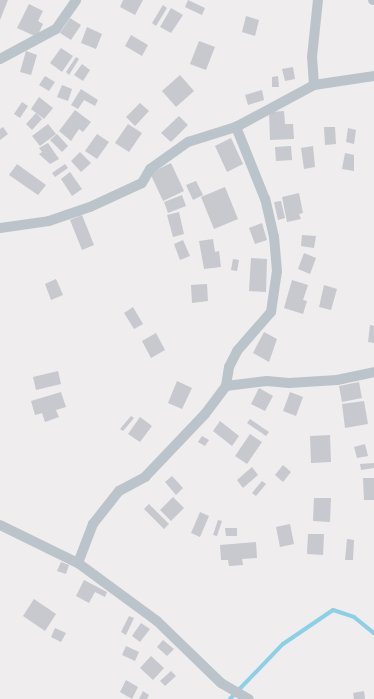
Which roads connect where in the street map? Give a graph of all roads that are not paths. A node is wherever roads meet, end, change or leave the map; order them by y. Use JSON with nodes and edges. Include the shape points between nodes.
{"nodes":[{"id":1,"x":76,"y":0,"type":"edge"},
{"id":2,"x":318,"y":0,"type":"edge"},
{"id":3,"x":0,"y":60,"type":"edge"},
{"id":4,"x":374,"y":76,"type":"edge"},
{"id":5,"x":314,"y":85,"type":"junction"},
{"id":6,"x":236,"y":127,"type":"junction"},
{"id":7,"x":0,"y":228,"type":"edge"},
{"id":8,"x":374,"y":372,"type":"edge"},
{"id":9,"x":226,"y":386,"type":"junction"},
{"id":10,"x":0,"y":525,"type":"edge"},
{"id":11,"x":78,"y":563,"type":"junction"},
{"id":12,"x":249,"y":699,"type":"edge"}],
"edges":[{"from":1,"to":3,"type":"street","via":[[56,29]]},
{"from":2,"to":5,"type":"street","via":[[312,57]]},
{"from":4,"to":5,"type":"street"},
{"from":5,"to":6,"type":"street"},
{"from":6,"to":7,"type":"street","via":[[188,142],[150,169],[142,183],[96,204],[49,221]]},
{"from":6,"to":9,"type":"street","via":[[265,199],[274,237],[277,271],[271,312],[237,351],[229,367]]},
{"from":8,"to":9,"type":"street","via":[[337,380],[289,383],[266,381]]},
{"from":9,"to":11,"type":"street","via":[[193,427],[144,478],[119,490],[93,524]]},
{"from":10,"to":11,"type":"street"},
{"from":11,"to":12,"type":"street","via":[[157,621],[221,683]]}]}
